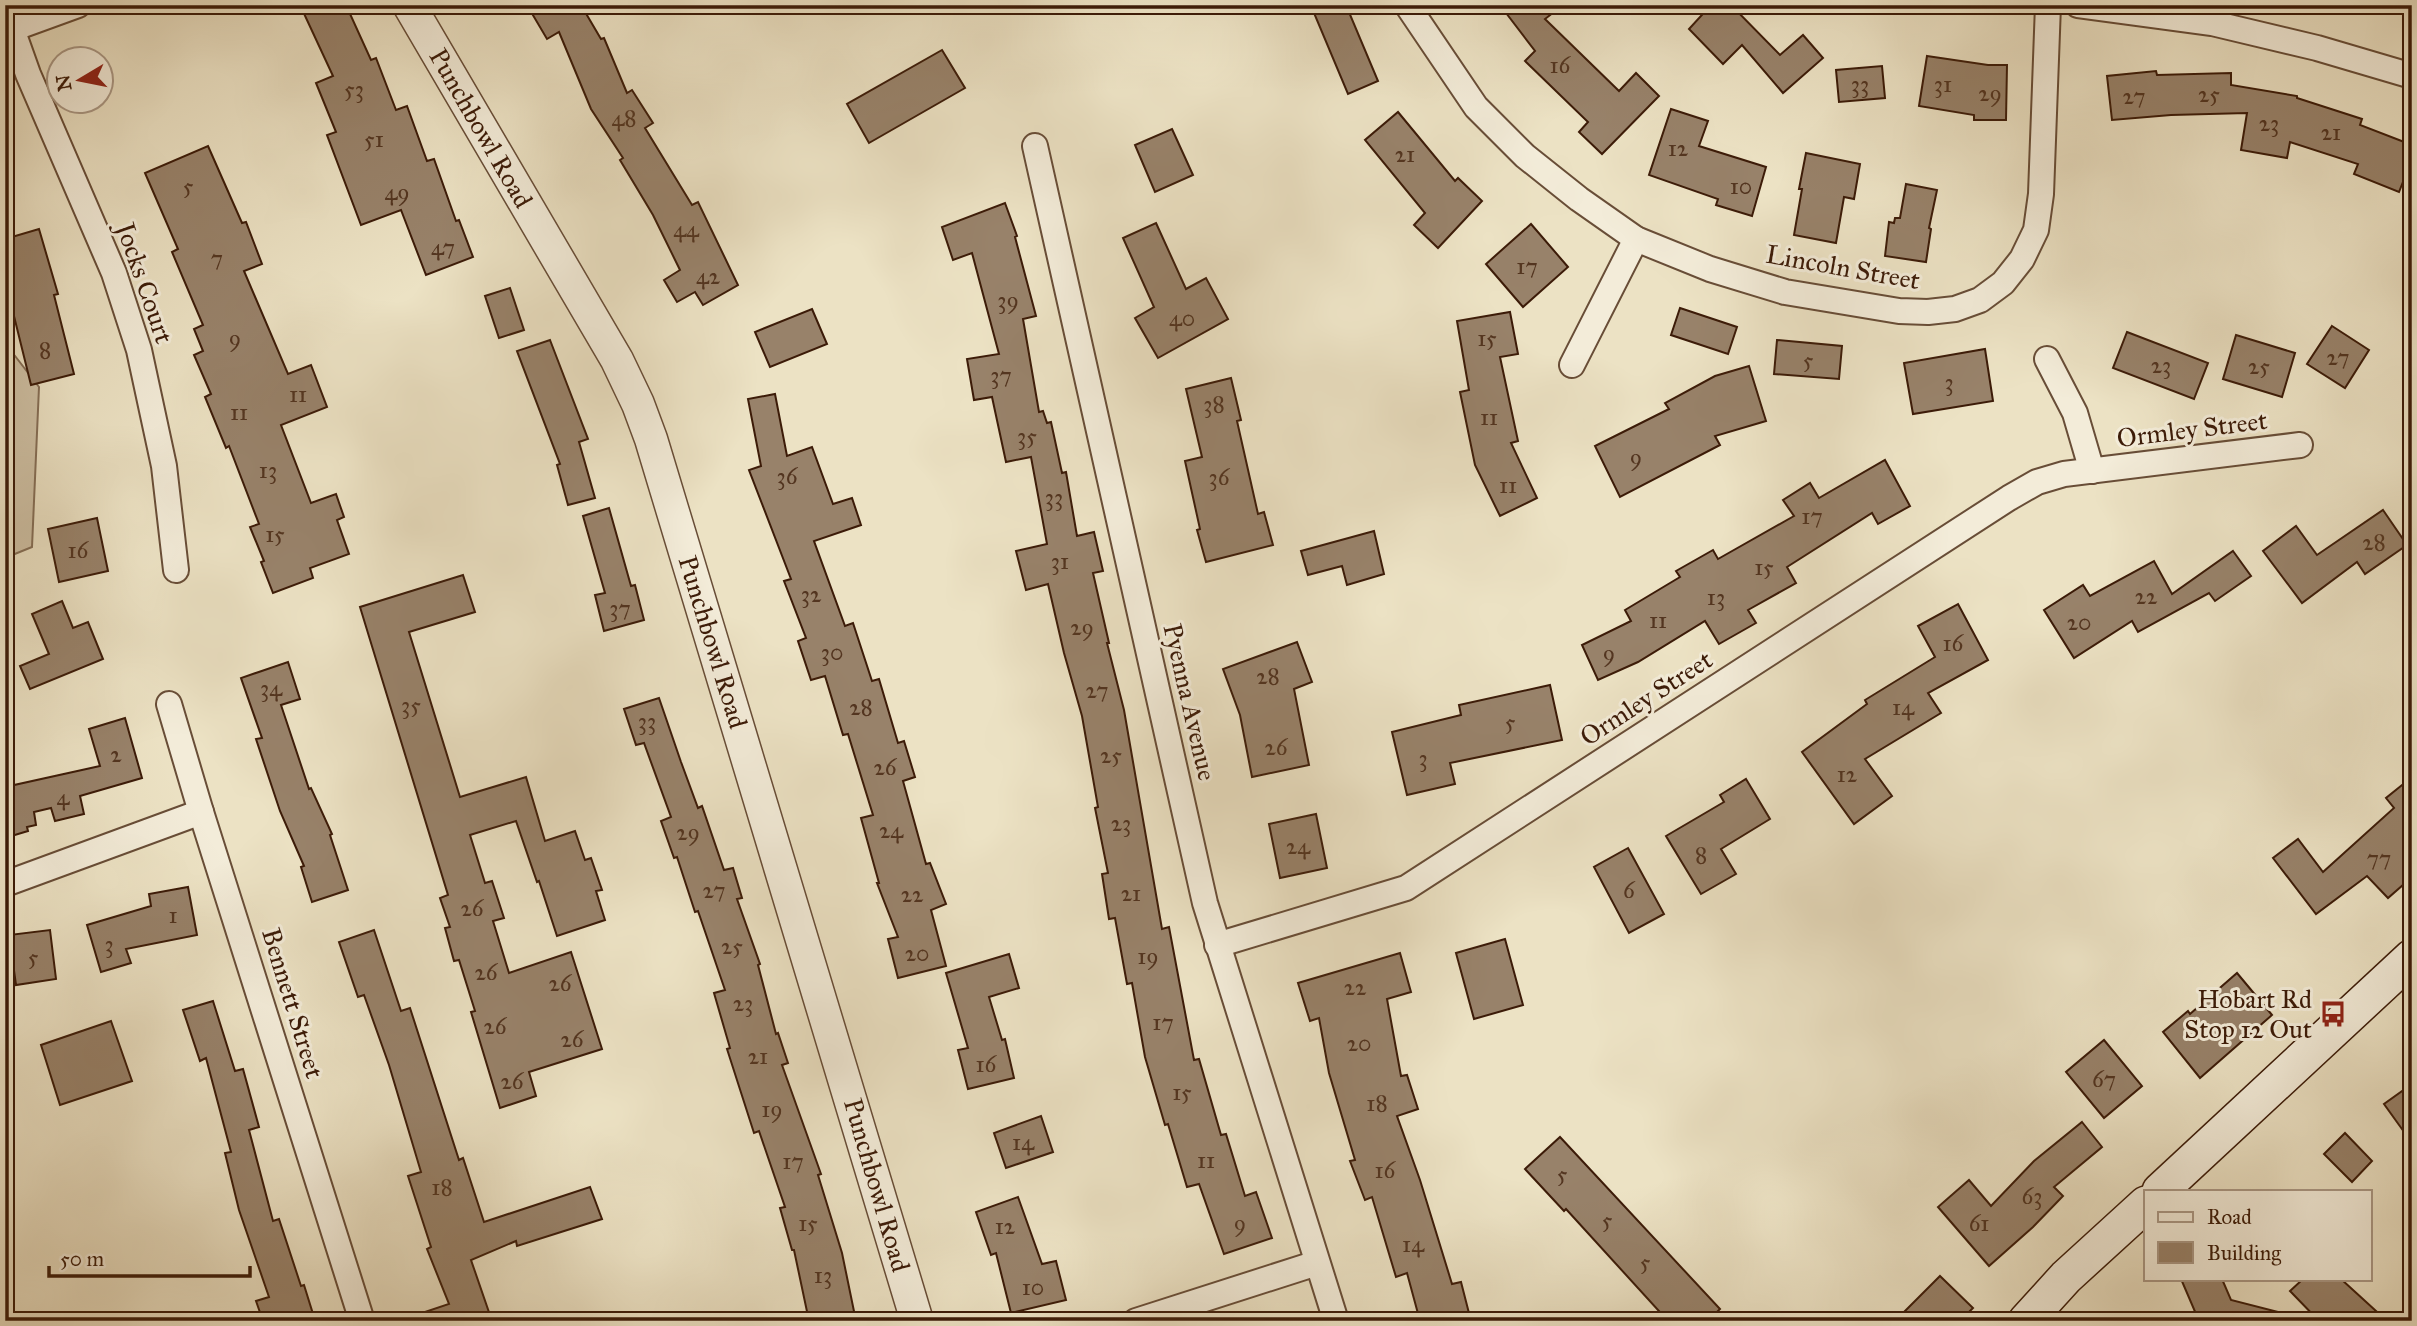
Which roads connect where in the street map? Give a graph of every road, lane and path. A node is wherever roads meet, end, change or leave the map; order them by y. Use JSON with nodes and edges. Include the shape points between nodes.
{"nodes":[{"id":1,"x":78,"y":5,"type":"edge"},
{"id":2,"x":410,"y":5,"type":"edge"},
{"id":3,"x":1407,"y":5,"type":"edge"},
{"id":4,"x":2048,"y":5,"type":"edge"},
{"id":5,"x":2078,"y":5,"type":"edge"},
{"id":6,"x":9,"y":29,"type":"edge"},
{"id":7,"x":2412,"y":76,"type":"edge"},
{"id":8,"x":1035,"y":146,"type":"dead end"},
{"id":9,"x":1636,"y":239,"type":"junction"},
{"id":10,"x":2047,"y":359,"type":"dead end"},
{"id":11,"x":1572,"y":365,"type":"dead end"},
{"id":12,"x":2300,"y":445,"type":"dead end"},
{"id":13,"x":2092,"y":471,"type":"junction"},
{"id":14,"x":176,"y":570,"type":"dead end"},
{"id":15,"x":169,"y":704,"type":"dead end"},
{"id":16,"x":201,"y":812,"type":"junction"},
{"id":17,"x":5,"y":884,"type":"edge"},
{"id":18,"x":1217,"y":945,"type":"junction"},
{"id":19,"x":2412,"y":957,"type":"edge"},
{"id":20,"x":2161,"y":1190,"type":"edge"},
{"id":21,"x":2144,"y":1206,"type":"edge"},
{"id":22,"x":1317,"y":1263,"type":"junction"},
{"id":23,"x":362,"y":1321,"type":"edge"},
{"id":24,"x":917,"y":1321,"type":"edge"},
{"id":25,"x":1136,"y":1321,"type":"edge"},
{"id":26,"x":1336,"y":1321,"type":"edge"},
{"id":27,"x":2026,"y":1321,"type":"edge"}],
"edges":[{"from":1,"to":6,"type":"street"},
{"from":2,"to":24,"type":"street","name":"Punchbowl Road","via":[[617,360],[638,404]]},
{"from":3,"to":9,"type":"street","name":"Lincoln Street","via":[[1476,107],[1525,156]]},
{"from":4,"to":9,"type":"street","name":"Lincoln Street","via":[[2036,230],[2003,283],[1980,300],[1928,312],[1847,303],[1785,292]]},
{"from":5,"to":7,"type":"street","via":[[2213,23]]},
{"from":6,"to":14,"type":"street","name":"Jocks Court","via":[[114,273],[139,350],[164,466]]},
{"from":8,"to":18,"type":"street","name":"Pyenna Avenue"},
{"from":9,"to":11,"type":"street"},
{"from":10,"to":13,"type":"street","name":"Ormley Street","via":[[2075,413]]},
{"from":12,"to":13,"type":"street","name":"Ormley Street"},
{"from":13,"to":18,"type":"street","name":"Ormley Street","via":[[2037,482],[2009,498],[1406,888]]},
{"from":15,"to":16,"type":"street","name":"Bennett Street"},
{"from":16,"to":17,"type":"street"},
{"from":16,"to":23,"type":"street","name":"Bennett Street"},
{"from":18,"to":22,"type":"street","name":"Pyenna Avenue"},
{"from":19,"to":20,"type":"main road"},
{"from":21,"to":27,"type":"main road"},
{"from":22,"to":25,"type":"street"},
{"from":22,"to":26,"type":"street","name":"Pyenna Avenue"}]}
